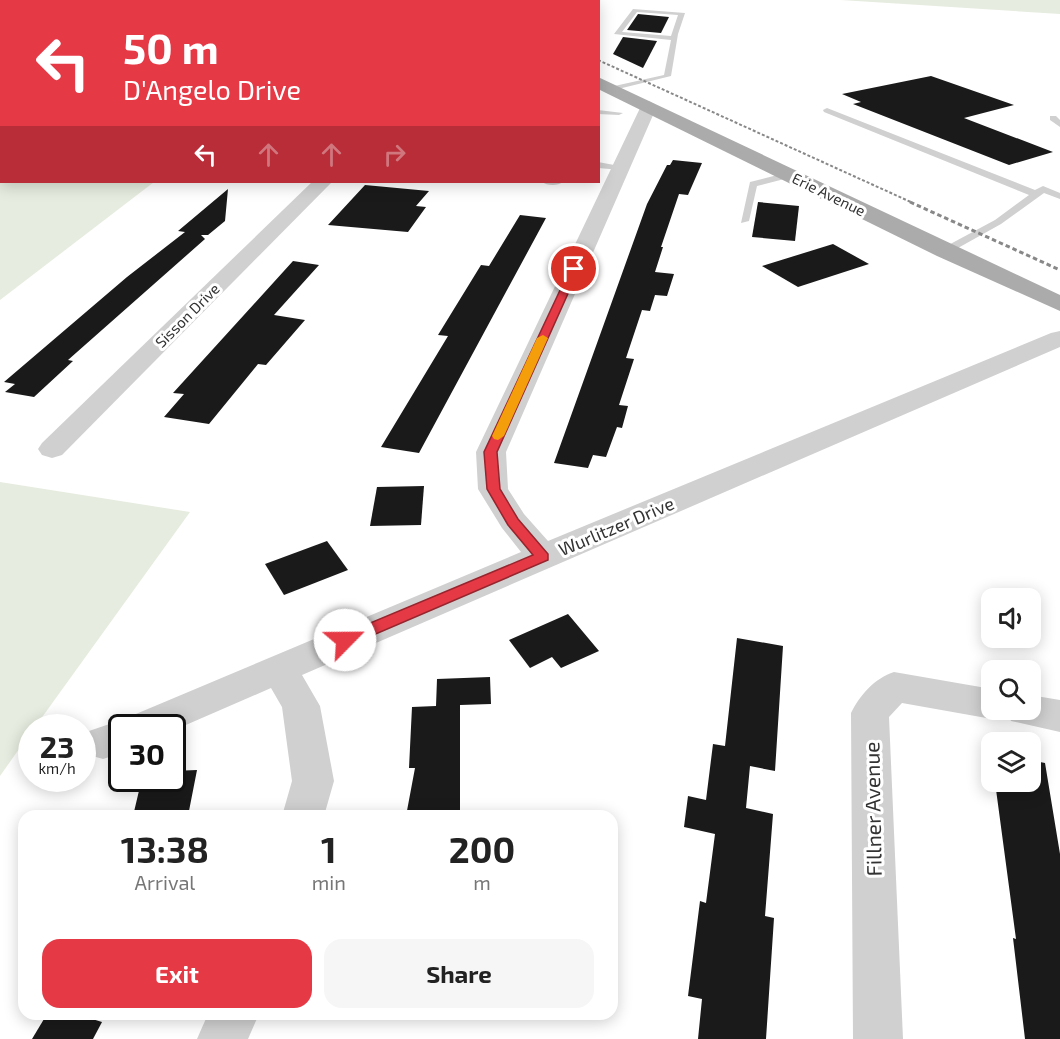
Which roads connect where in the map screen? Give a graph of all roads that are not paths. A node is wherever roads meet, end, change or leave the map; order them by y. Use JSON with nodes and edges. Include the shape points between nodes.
{"nodes":[{"id":1,"x":674,"y":38,"type":"junction"},
{"id":2,"x":603,"y":85,"type":"edge"},
{"id":3,"x":649,"y":106,"type":"junction"},
{"id":4,"x":827,"y":110,"type":"dead end"},
{"id":5,"x":600,"y":112,"type":"edge"},
{"id":6,"x":619,"y":113,"type":"dead end"},
{"id":7,"x":1053,"y":118,"type":"dead end"},
{"id":8,"x":1060,"y":125,"type":"edge"},
{"id":9,"x":610,"y":166,"type":"edge"},
{"id":10,"x":789,"y":174,"type":"junction"},
{"id":11,"x":1060,"y":180,"type":"edge"},
{"id":12,"x":321,"y":183,"type":"edge"},
{"id":13,"x":1040,"y":192,"type":"junction"},
{"id":14,"x":1060,"y":196,"type":"edge"},
{"id":15,"x":744,"y":221,"type":"dead end"},
{"id":16,"x":945,"y":251,"type":"junction"},
{"id":17,"x":1060,"y":304,"type":"edge"},
{"id":18,"x":1060,"y":338,"type":"edge"},
{"id":19,"x":52,"y":449,"type":"dead end"},
{"id":20,"x":543,"y":557,"type":"junction"},
{"id":21,"x":279,"y":668,"type":"junction"},
{"id":22,"x":981,"y":702,"type":"edge"},
{"id":23,"x":1041,"y":713,"type":"edge"},
{"id":24,"x":172,"y":714,"type":"edge"},
{"id":25,"x":1060,"y":716,"type":"edge"},
{"id":26,"x":305,"y":810,"type":"edge"},
{"id":27,"x":231,"y":1020,"type":"edge"},
{"id":28,"x":222,"y":1039,"type":"edge"},
{"id":29,"x":878,"y":1039,"type":"edge"}],
"edges":[{"from":1,"to":1,"type":"lane","via":[[682,14],[635,10],[617,34]]},
{"from":1,"to":2,"type":"lane","via":[[667,76]]},
{"from":2,"to":3,"type":"main road","name":"Erie Avenue"},
{"from":3,"to":9,"type":"street"},
{"from":3,"to":10,"type":"main road","name":"Erie Avenue"},
{"from":4,"to":13,"type":"lane"},
{"from":5,"to":6,"type":"lane"},
{"from":7,"to":8,"type":"lane"},
{"from":9,"to":20,"type":"street","via":[[491,452],[493,489],[513,522]]},
{"from":10,"to":15,"type":"lane","via":[[753,184]]},
{"from":10,"to":16,"type":"main road","name":"Erie Avenue"},
{"from":11,"to":13,"type":"lane"},
{"from":12,"to":19,"type":"street","name":"Sisson Drive"},
{"from":13,"to":14,"type":"lane"},
{"from":13,"to":16,"type":"lane","via":[[998,222]]},
{"from":16,"to":17,"type":"main road","name":"Erie Avenue"},
{"from":18,"to":20,"type":"street","name":"Wurlitzer Drive"},
{"from":20,"to":21,"type":"street","name":"Wurlitzer Drive"},
{"from":21,"to":24,"type":"street","name":"Wurlitzer Drive"},
{"from":21,"to":26,"type":"street","via":[[301,706],[313,781]]},
{"from":22,"to":29,"type":"street","name":"Fillner Avenue","via":[[894,687],[870,713]]},
{"from":23,"to":25,"type":"street"},
{"from":27,"to":28,"type":"street"}]}
